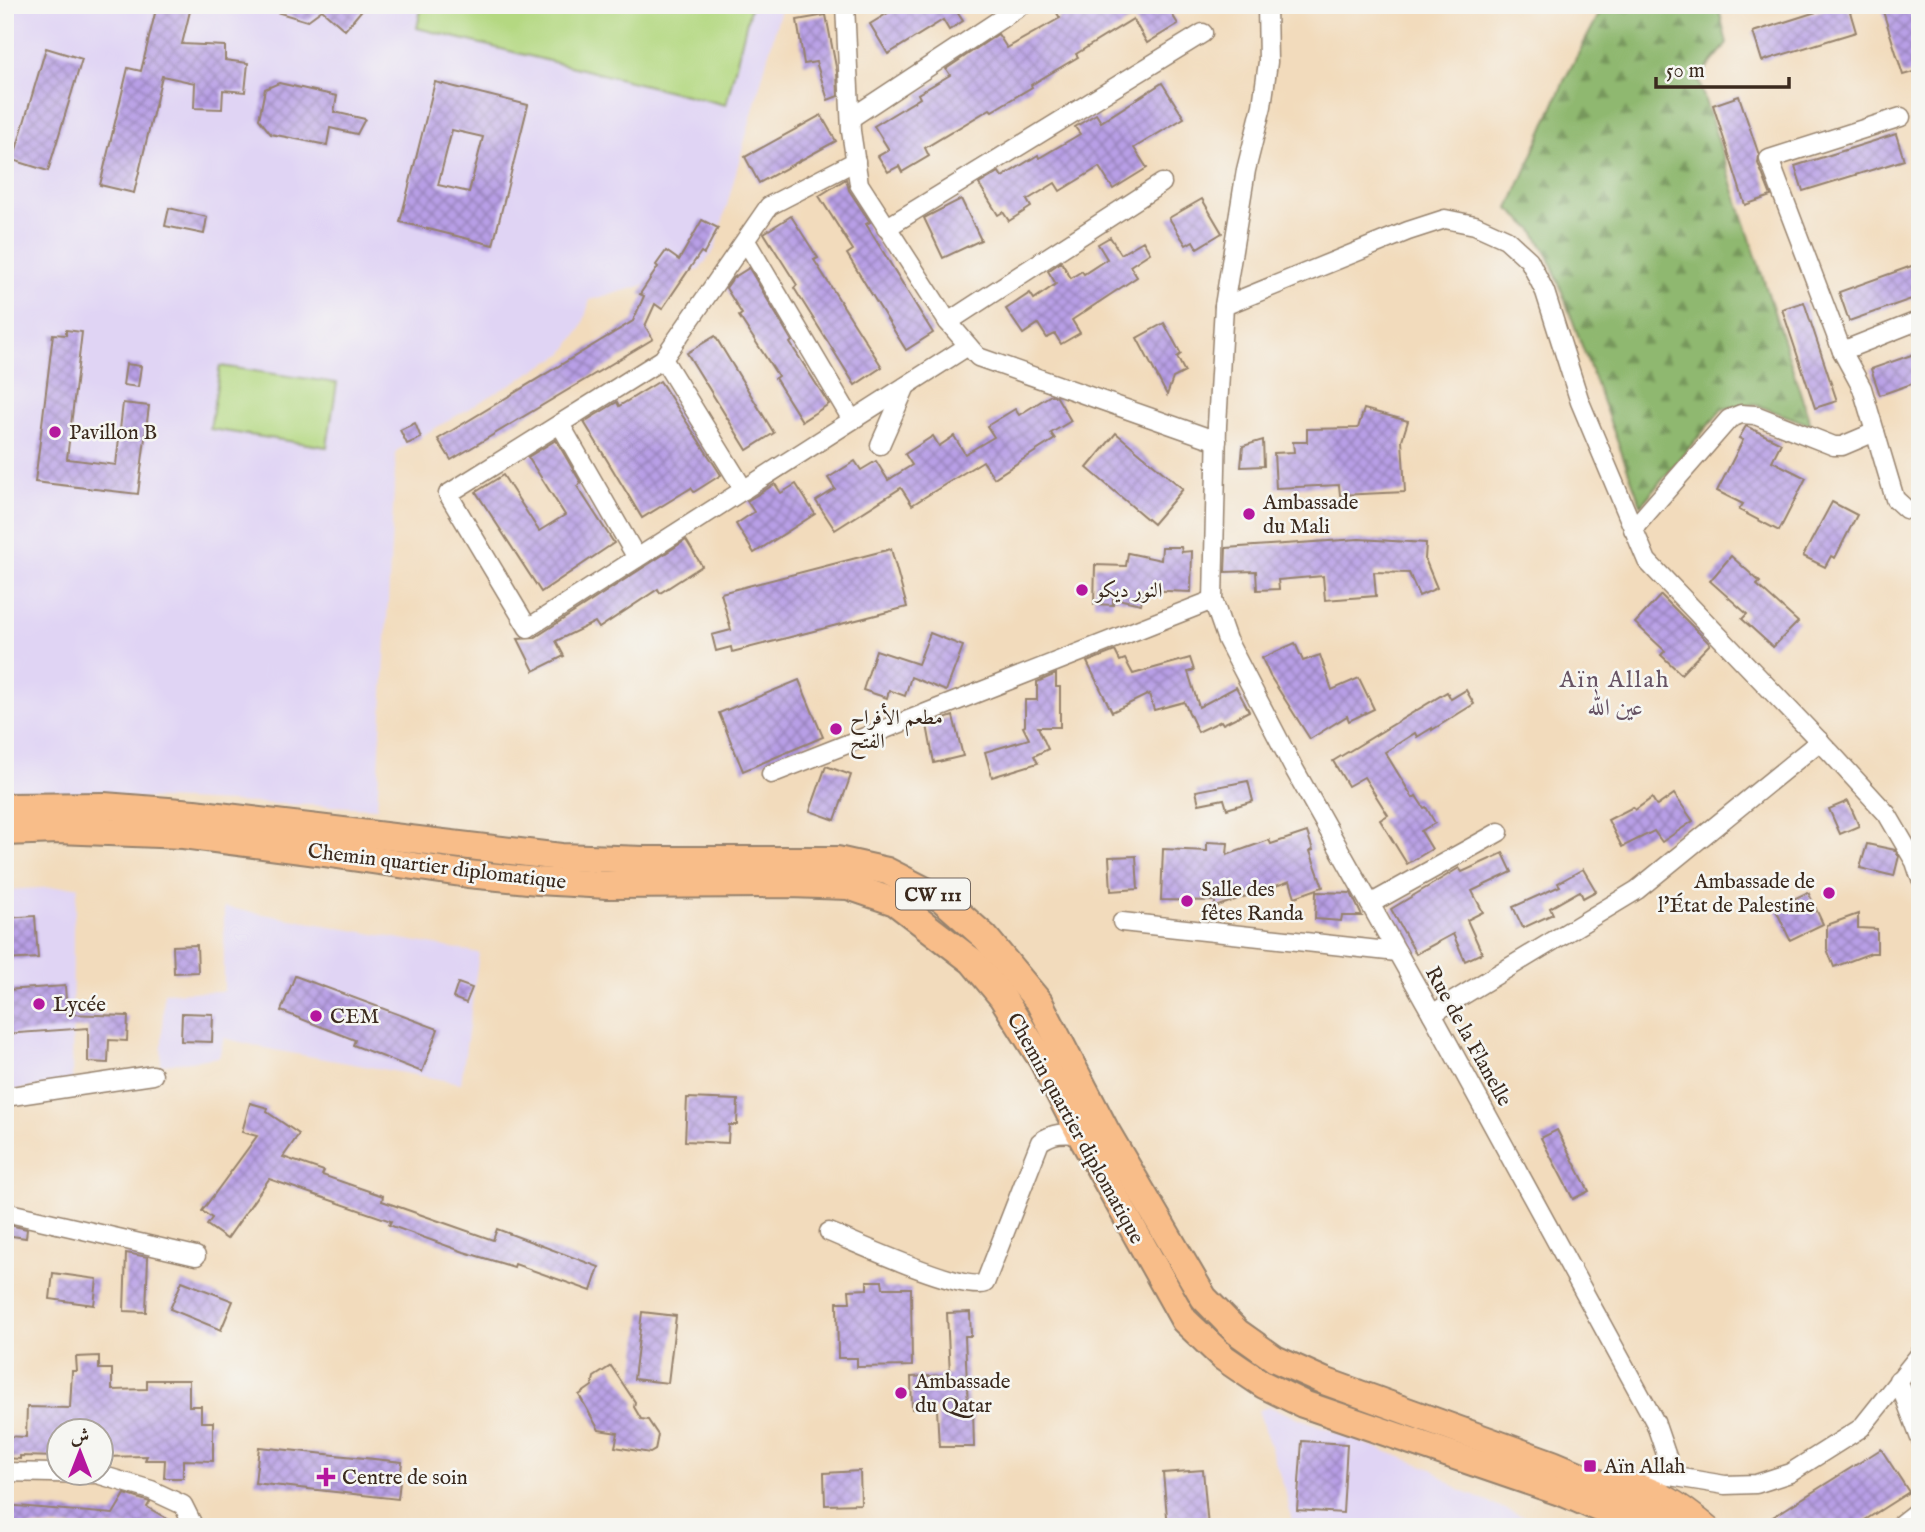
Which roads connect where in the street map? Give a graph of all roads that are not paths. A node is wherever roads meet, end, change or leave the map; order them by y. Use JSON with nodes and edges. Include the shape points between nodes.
{"nodes":[{"id":1,"x":845,"y":5,"type":"edge"},
{"id":2,"x":1022,"y":5,"type":"edge"},
{"id":3,"x":1266,"y":5,"type":"edge"},
{"id":4,"x":1203,"y":33,"type":"dead end"},
{"id":5,"x":1900,"y":117,"type":"dead end"},
{"id":6,"x":851,"y":118,"type":"junction"},
{"id":7,"x":856,"y":162,"type":"junction"},
{"id":8,"x":1162,"y":183,"type":"dead end"},
{"id":9,"x":886,"y":228,"type":"junction"},
{"id":10,"x":746,"y":241,"type":"junction"},
{"id":11,"x":1224,"y":306,"type":"junction"},
{"id":12,"x":1920,"y":320,"type":"edge"},
{"id":13,"x":948,"y":322,"type":"junction"},
{"id":14,"x":968,"y":346,"type":"junction"},
{"id":15,"x":1842,"y":351,"type":"junction"},
{"id":16,"x":663,"y":359,"type":"junction"},
{"id":17,"x":906,"y":386,"type":"junction"},
{"id":18,"x":852,"y":420,"type":"junction"},
{"id":19,"x":560,"y":424,"type":"junction"},
{"id":20,"x":1875,"y":432,"type":"junction"},
{"id":21,"x":1217,"y":441,"type":"junction"},
{"id":22,"x":880,"y":445,"type":"dead end"},
{"id":23,"x":744,"y":490,"type":"junction"},
{"id":24,"x":1920,"y":513,"type":"edge"},
{"id":25,"x":1633,"y":529,"type":"junction"},
{"id":26,"x":637,"y":558,"type":"junction"},
{"id":27,"x":1213,"y":600,"type":"junction"},
{"id":28,"x":1820,"y":741,"type":"junction"},
{"id":29,"x":771,"y":774,"type":"dead end"},
{"id":30,"x":5,"y":807,"type":"edge"},
{"id":31,"x":5,"y":832,"type":"edge"},
{"id":32,"x":1499,"y":832,"type":"dead end"},
{"id":33,"x":1920,"y":877,"type":"edge"},
{"id":34,"x":1370,"y":904,"type":"junction"},
{"id":35,"x":1122,"y":922,"type":"dead end"},
{"id":36,"x":1397,"y":952,"type":"junction"},
{"id":37,"x":1432,"y":1014,"type":"junction"},
{"id":38,"x":153,"y":1075,"type":"dead end"},
{"id":39,"x":5,"y":1097,"type":"edge"},
{"id":40,"x":1080,"y":1134,"type":"junction"},
{"id":41,"x":5,"y":1212,"type":"edge"},
{"id":42,"x":830,"y":1232,"type":"dead end"},
{"id":43,"x":196,"y":1256,"type":"dead end"},
{"id":44,"x":1920,"y":1354,"type":"edge"},
{"id":45,"x":1898,"y":1380,"type":"junction"},
{"id":46,"x":1920,"y":1437,"type":"edge"},
{"id":47,"x":5,"y":1472,"type":"edge"},
{"id":48,"x":1654,"y":1481,"type":"junction"},
{"id":49,"x":1599,"y":1495,"type":"junction"},
{"id":50,"x":1920,"y":1509,"type":"edge"},
{"id":51,"x":194,"y":1527,"type":"edge"},
{"id":52,"x":1619,"y":1527,"type":"edge"},
{"id":53,"x":1642,"y":1527,"type":"edge"},
{"id":54,"x":1678,"y":1527,"type":"edge"},
{"id":55,"x":1708,"y":1527,"type":"edge"},
{"id":56,"x":1897,"y":1527,"type":"edge"}],
"edges":[{"from":1,"to":6,"type":"street"},
{"from":2,"to":6,"type":"street"},
{"from":3,"to":11,"type":"street","via":[[1268,62],[1262,106],[1246,170]]},
{"from":4,"to":9,"type":"street"},
{"from":5,"to":15,"type":"street","via":[[1769,159]]},
{"from":6,"to":7,"type":"street"},
{"from":7,"to":9,"type":"street","via":[[859,184]]},
{"from":7,"to":10,"type":"street","via":[[769,206]]},
{"from":8,"to":13,"type":"street"},
{"from":9,"to":13,"type":"street"},
{"from":10,"to":16,"type":"street"},
{"from":10,"to":18,"type":"street"},
{"from":11,"to":21,"type":"street"},
{"from":11,"to":25,"type":"street","via":[[1445,219],[1475,225],[1506,239],[1529,260],[1545,292],[1580,402]]},
{"from":12,"to":15,"type":"street"},
{"from":13,"to":14,"type":"street"},
{"from":14,"to":17,"type":"street"},
{"from":14,"to":21,"type":"street","via":[[978,357]]},
{"from":15,"to":20,"type":"street","via":[[1862,388]]},
{"from":16,"to":19,"type":"street"},
{"from":16,"to":23,"type":"street"},
{"from":17,"to":18,"type":"street"},
{"from":17,"to":22,"type":"street"},
{"from":18,"to":23,"type":"street"},
{"from":19,"to":26,"type":"street"},
{"from":19,"to":26,"type":"street","via":[[448,494],[528,628]]},
{"from":20,"to":24,"type":"street","via":[[1895,499]]},
{"from":20,"to":25,"type":"street","via":[[1835,446],[1755,415],[1741,414],[1729,419]]},
{"from":21,"to":27,"type":"street"},
{"from":23,"to":26,"type":"street"},
{"from":25,"to":28,"type":"street","via":[[1647,561]]},
{"from":27,"to":29,"type":"street"},
{"from":27,"to":34,"type":"street","name":"Rue de la Flanelle","via":[[1227,640]]},
{"from":28,"to":33,"type":"street","via":[[1887,814]]},
{"from":28,"to":37,"type":"street","via":[[1637,890]]},
{"from":30,"to":49,"type":"highway","number":"CW 111","via":[[194,813],[561,857],[837,860],[887,871],[942,899],[985,937],[1039,1002],[1105,1129],[1204,1298],[1237,1332],[1275,1359],[1324,1381],[1553,1464]]},
{"from":31,"to":40,"type":"highway","name":"Chemin quartier diplomatique","number":"CW 111","via":[[183,835],[538,881],[848,887],[895,902],[972,961],[1002,997],[1042,1060]]},
{"from":32,"to":34,"type":"street"},
{"from":34,"to":36,"type":"street","name":"Rue de la Flanelle"},
{"from":35,"to":36,"type":"street"},
{"from":36,"to":37,"type":"street","name":"Rue de la Flanelle"},
{"from":37,"to":48,"type":"street","name":"Rue de la Flanelle","via":[[1655,1422],[1668,1462]]},
{"from":38,"to":39,"type":"street"},
{"from":40,"to":42,"type":"street","via":[[1058,1133],[1040,1142],[985,1283],[980,1285],[954,1282]]},
{"from":40,"to":49,"type":"highway","name":"Chemin quartier diplomatique","number":"CW 111","via":[[1184,1320],[1224,1358],[1304,1404],[1566,1494]]},
{"from":41,"to":43,"type":"street"},
{"from":44,"to":45,"type":"street"},
{"from":45,"to":46,"type":"street"},
{"from":45,"to":48,"type":"street","via":[[1861,1428],[1790,1473],[1756,1484]]},
{"from":47,"to":51,"type":"street","via":[[97,1474],[183,1505]]},
{"from":48,"to":49,"type":"main road","via":[[1621,1482]]},
{"from":48,"to":55,"type":"main road"},
{"from":49,"to":52,"type":"main road"},
{"from":49,"to":53,"type":"highway","name":"Chemin quartier diplomatique","number":"CW 111"},
{"from":49,"to":54,"type":"highway","via":[[1636,1499]]},
{"from":50,"to":56,"type":"street"}]}
